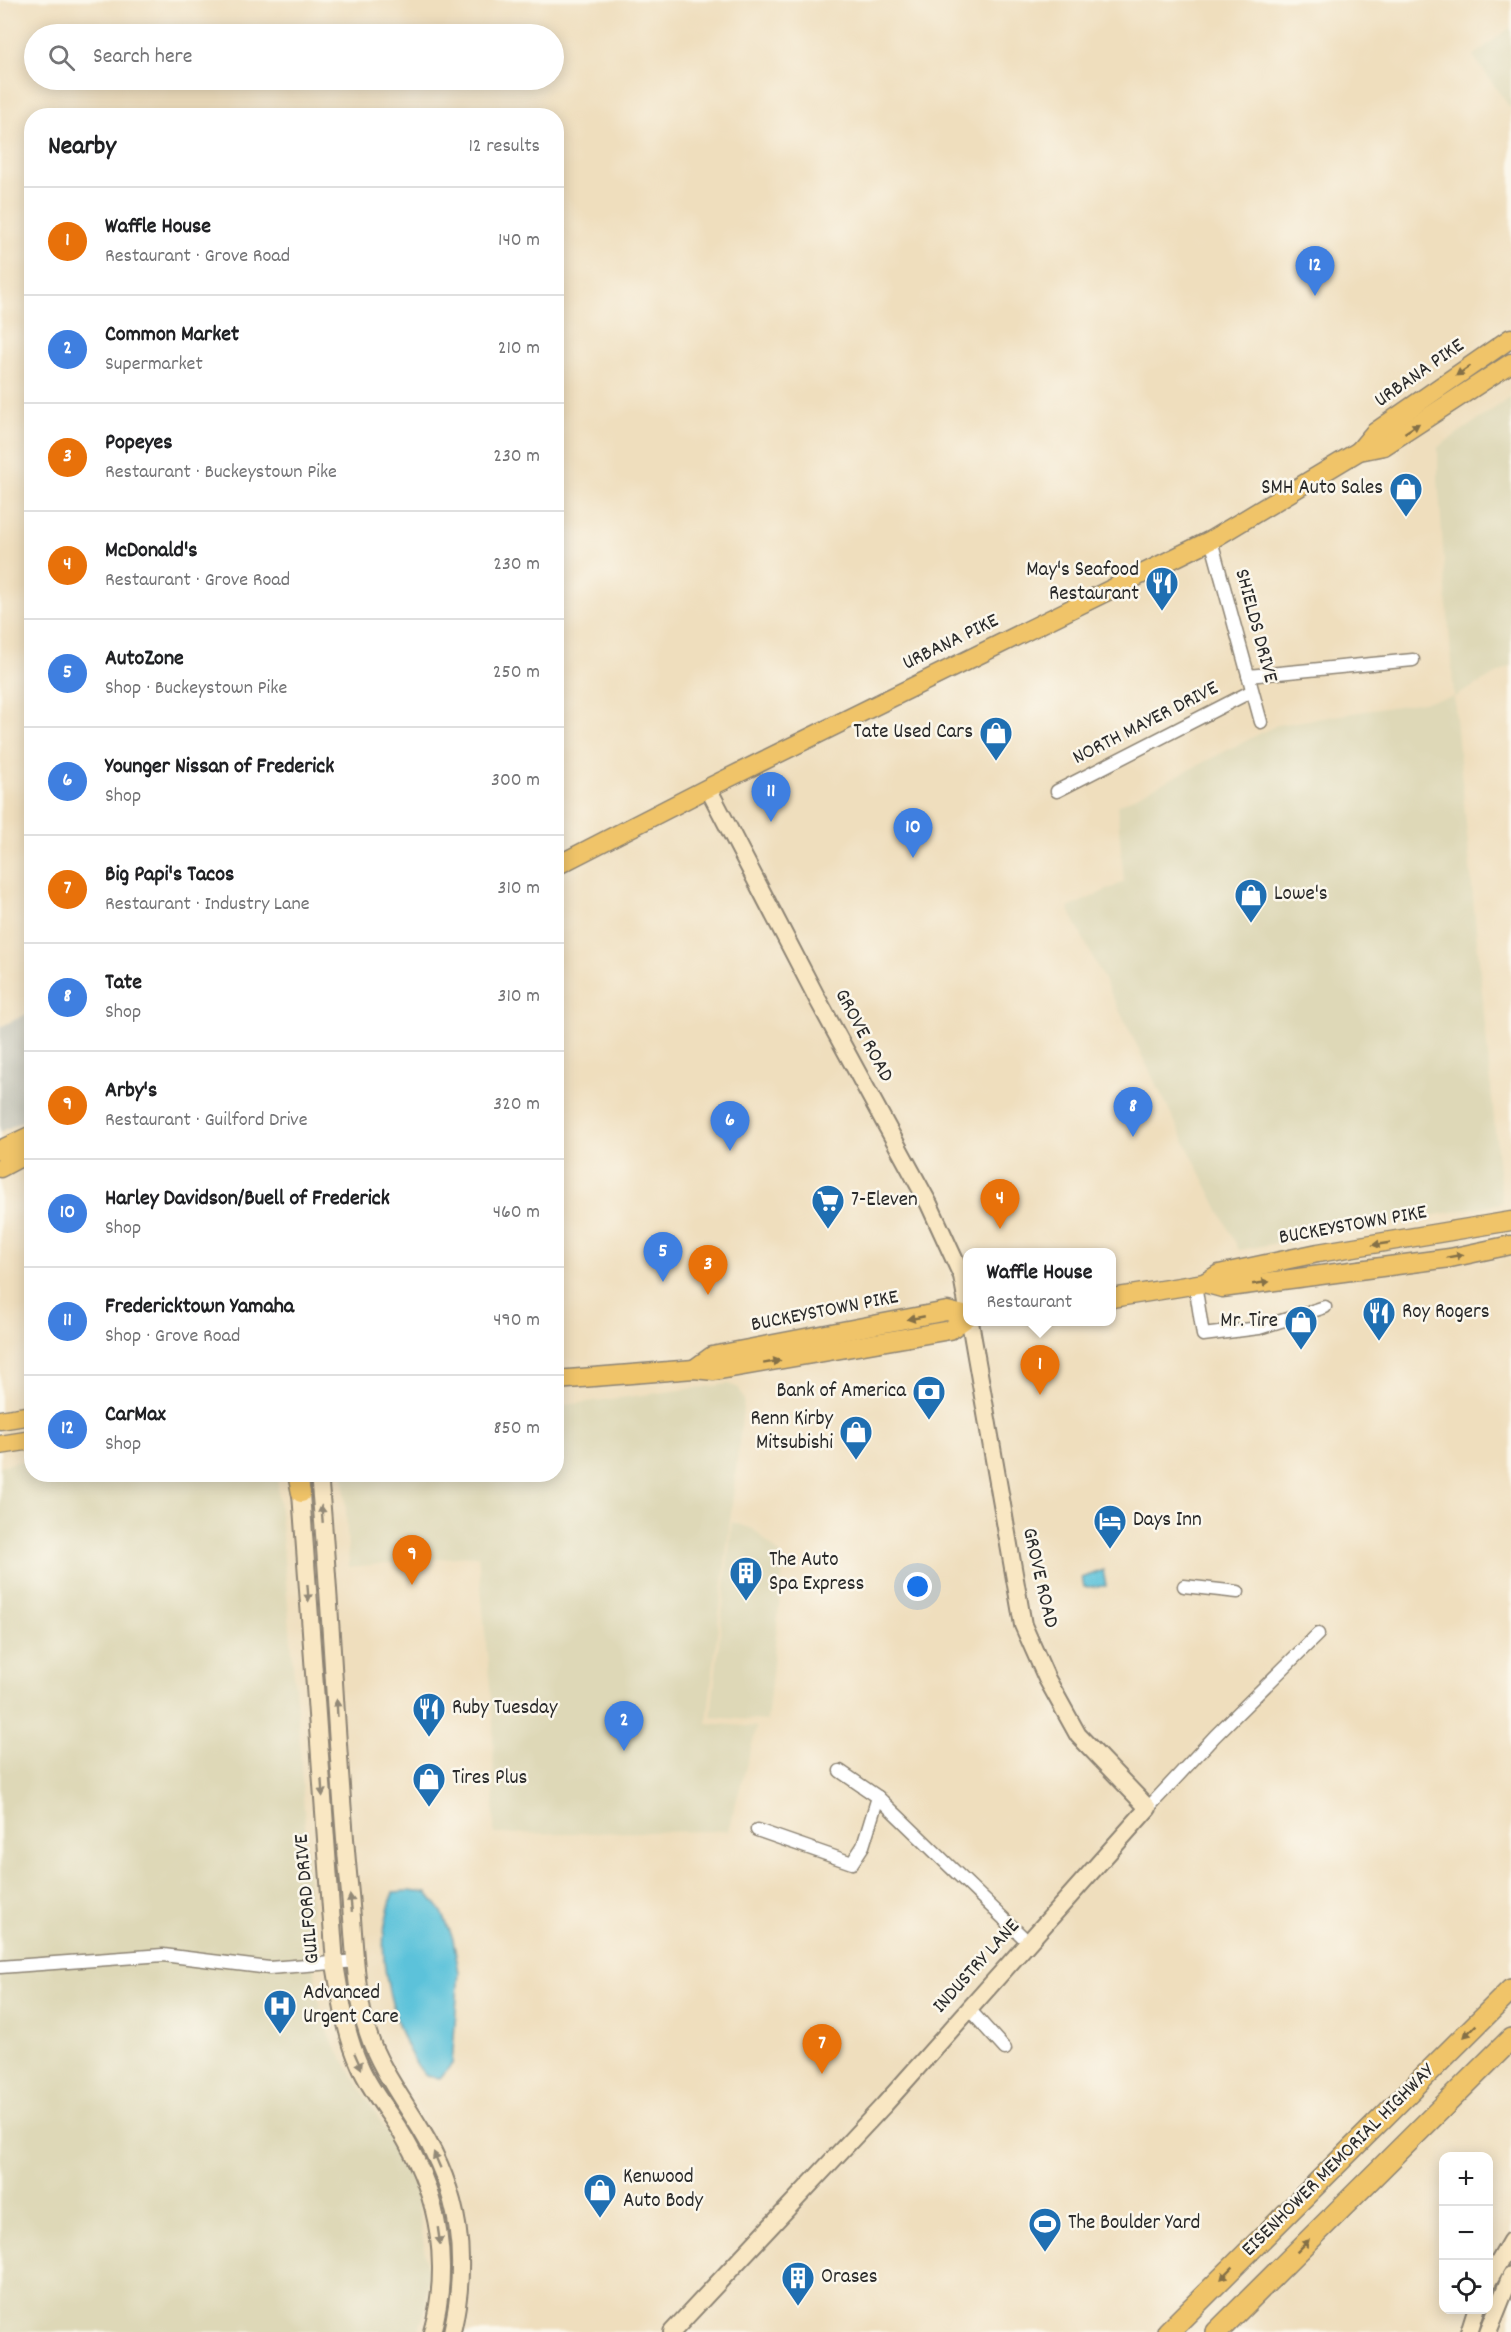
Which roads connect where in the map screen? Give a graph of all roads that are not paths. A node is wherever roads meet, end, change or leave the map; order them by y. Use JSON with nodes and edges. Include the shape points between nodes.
{"nodes":[{"id":1,"x":1511,"y":338,"type":"edge"},
{"id":2,"x":1511,"y":363,"type":"edge"},
{"id":3,"x":1359,"y":451,"type":"junction"},
{"id":4,"x":1211,"y":540,"type":"junction"},
{"id":5,"x":1413,"y":660,"type":"dead end"},
{"id":6,"x":1248,"y":676,"type":"junction"},
{"id":7,"x":1252,"y":691,"type":"junction"},
{"id":8,"x":1261,"y":722,"type":"dead end"},
{"id":9,"x":708,"y":788,"type":"junction"},
{"id":10,"x":1058,"y":791,"type":"dead end"},
{"id":11,"x":564,"y":862,"type":"edge"},
{"id":12,"x":24,"y":1139,"type":"edge"},
{"id":13,"x":0,"y":1150,"type":"edge"},
{"id":14,"x":24,"y":1155,"type":"edge"},
{"id":15,"x":0,"y":1168,"type":"edge"},
{"id":16,"x":1511,"y":1221,"type":"edge"},
{"id":17,"x":1511,"y":1245,"type":"edge"},
{"id":18,"x":963,"y":1282,"type":"edge"},
{"id":19,"x":1200,"y":1284,"type":"junction"},
{"id":20,"x":1116,"y":1297,"type":"edge"},
{"id":21,"x":1325,"y":1307,"type":"dead end"},
{"id":22,"x":963,"y":1315,"type":"edge"},
{"id":23,"x":971,"y":1326,"type":"edge"},
{"id":24,"x":564,"y":1379,"type":"edge"},
{"id":25,"x":24,"y":1416,"type":"edge"},
{"id":26,"x":0,"y":1420,"type":"edge"},
{"id":27,"x":24,"y":1442,"type":"edge"},
{"id":28,"x":0,"y":1446,"type":"edge"},
{"id":29,"x":299,"y":1482,"type":"edge"},
{"id":30,"x":320,"y":1482,"type":"edge"},
{"id":31,"x":301,"y":1493,"type":"joint"},
{"id":32,"x":1184,"y":1586,"type":"dead end"},
{"id":33,"x":1238,"y":1592,"type":"dead end"},
{"id":34,"x":1318,"y":1634,"type":"dead end"},
{"id":35,"x":840,"y":1771,"type":"dead end"},
{"id":36,"x":878,"y":1797,"type":"junction"},
{"id":37,"x":1148,"y":1808,"type":"junction"},
{"id":38,"x":757,"y":1830,"type":"dead end"},
{"id":39,"x":1029,"y":1943,"type":"junction"},
{"id":40,"x":357,"y":1961,"type":"junction"},
{"id":41,"x":335,"y":1964,"type":"junction"},
{"id":42,"x":0,"y":1967,"type":"edge"},
{"id":43,"x":1511,"y":1990,"type":"edge"},
{"id":44,"x":969,"y":2009,"type":"junction"},
{"id":45,"x":1511,"y":2039,"type":"edge"},
{"id":46,"x":1005,"y":2049,"type":"dead end"},
{"id":47,"x":1511,"y":2241,"type":"edge"},
{"id":48,"x":1493,"y":2272,"type":"edge"},
{"id":49,"x":1511,"y":2275,"type":"edge"},
{"id":50,"x":1475,"y":2314,"type":"edge"},
{"id":51,"x":432,"y":2332,"type":"edge"},
{"id":52,"x":452,"y":2332,"type":"edge"},
{"id":53,"x":672,"y":2332,"type":"edge"},
{"id":54,"x":1168,"y":2332,"type":"edge"},
{"id":55,"x":1217,"y":2332,"type":"edge"},
{"id":56,"x":1469,"y":2332,"type":"edge"},
{"id":57,"x":1488,"y":2332,"type":"edge"}],
"edges":[{"from":1,"to":3,"type":"main road","name":"URBANA PIKE","one_way":true,"via":[[1374,434]]},
{"from":3,"to":2,"type":"main road","name":"URBANA PIKE","one_way":true,"via":[[1384,446]]},
{"from":3,"to":4,"type":"main road","name":"URBANA PIKE"},
{"from":4,"to":6,"type":"street","name":"SHIELDS DRIVE"},
{"from":4,"to":9,"type":"main road","name":"URBANA PIKE"},
{"from":5,"to":6,"type":"street"},
{"from":6,"to":7,"type":"street","name":"SHIELDS DRIVE"},
{"from":7,"to":8,"type":"street","name":"SHIELDS DRIVE"},
{"from":7,"to":10,"type":"street","name":"NORTH MAYER DRIVE"},
{"from":9,"to":11,"type":"main road","name":"URBANA PIKE"},
{"from":9,"to":18,"type":"main road","name":"GROVE ROAD","via":[[929,1204]]},
{"from":12,"to":13,"type":"main road"},
{"from":14,"to":15,"type":"main road"},
{"from":16,"to":19,"type":"main road","name":"BUCKEYSTOWN PIKE","one_way":true,"via":[[1318,1253],[1219,1274]]},
{"from":19,"to":17,"type":"main road","name":"BUCKEYSTOWN PIKE","one_way":true,"via":[[1222,1288],[1450,1258]]},
{"from":19,"to":20,"type":"main road","name":"BUCKEYSTOWN PIKE"},
{"from":19,"to":21,"type":"street","via":[[1203,1335],[1259,1328]]},
{"from":22,"to":24,"type":"main road","name":"BUCKEYSTOWN PIKE","via":[[947,1311],[712,1356],[694,1369]]},
{"from":23,"to":37,"type":"main road","name":"GROVE ROAD","via":[[1023,1625],[1078,1735]]},
{"from":25,"to":26,"type":"main road"},
{"from":27,"to":28,"type":"main road"},
{"from":29,"to":31,"type":"main road"},
{"from":40,"to":30,"type":"main road","name":"GUILFORD DRIVE","one_way":true},
{"from":31,"to":41,"type":"main road","name":"GUILFORD DRIVE","one_way":true},
{"from":32,"to":33,"type":"street"},
{"from":34,"to":37,"type":"street","name":"INDUSTRY LANE"},
{"from":35,"to":36,"type":"street"},
{"from":36,"to":38,"type":"street","via":[[863,1846],[852,1863]]},
{"from":36,"to":39,"type":"street"},
{"from":37,"to":39,"type":"main road","name":"INDUSTRY LANE"},
{"from":39,"to":44,"type":"main road","name":"INDUSTRY LANE"},
{"from":40,"to":41,"type":"street"},
{"from":52,"to":40,"type":"main road","name":"GUILFORD DRIVE","one_way":true,"via":[[461,2270],[451,2193],[432,2149],[373,2046],[363,2013]]},
{"from":41,"to":42,"type":"street","via":[[269,1968],[163,1955]]},
{"from":41,"to":51,"type":"main road","name":"GUILFORD DRIVE","one_way":true,"via":[[357,2060],[422,2170],[435,2213],[441,2281]]},
{"from":43,"to":54,"type":"highway","name":"EISENHOWER MEMORIAL HIGHWAY","one_way":true},
{"from":44,"to":46,"type":"street"},
{"from":44,"to":53,"type":"main road","name":"INDUSTRY LANE"},
{"from":55,"to":45,"type":"highway","name":"EISENHOWER MEMORIAL HIGHWAY","one_way":true},
{"from":47,"to":48,"type":"main road"},
{"from":49,"to":57,"type":"main road"},
{"from":50,"to":56,"type":"main road"}]}
